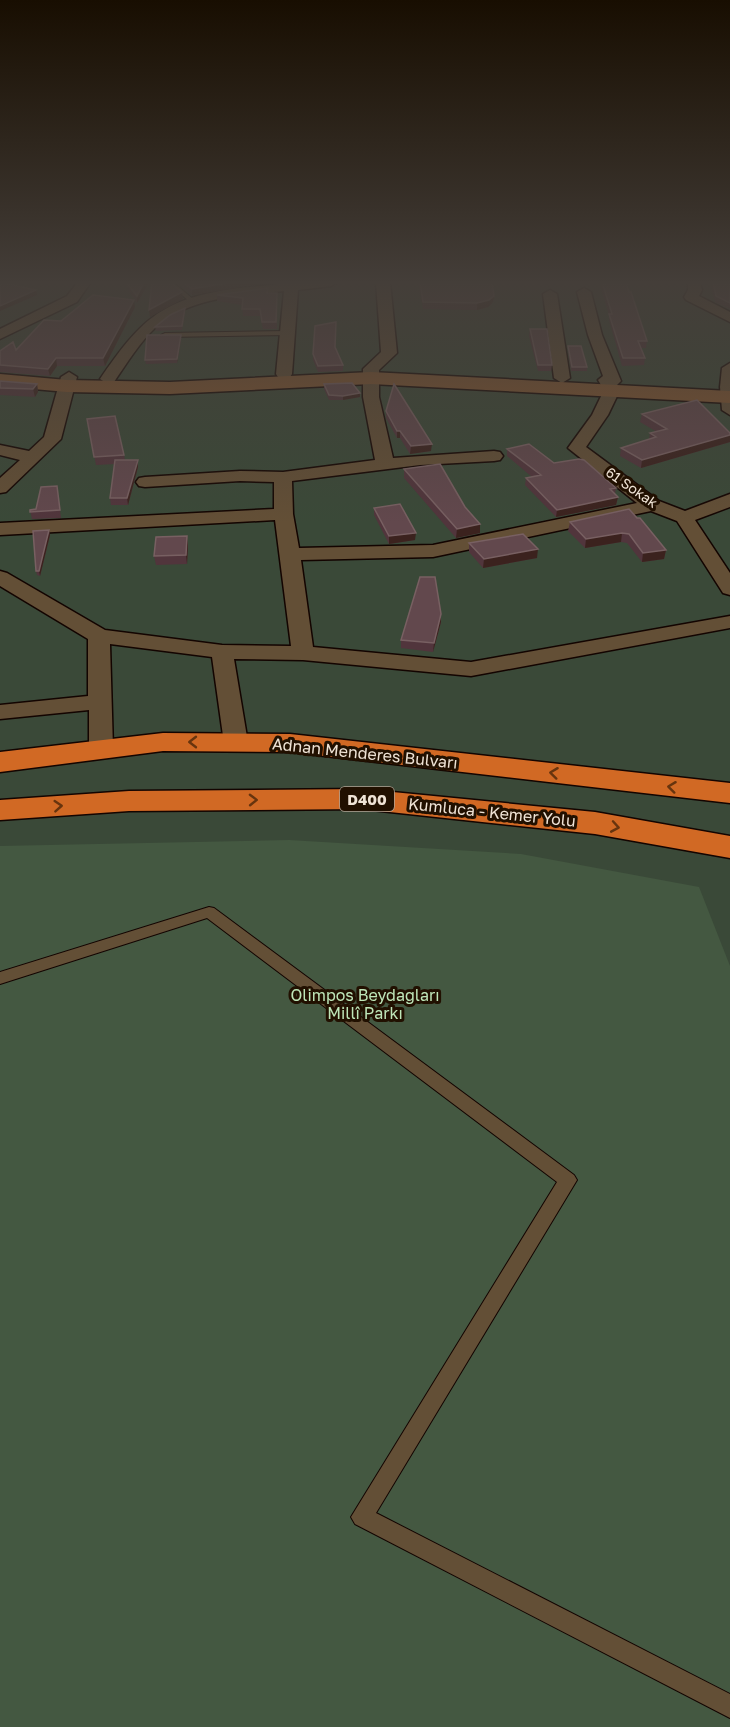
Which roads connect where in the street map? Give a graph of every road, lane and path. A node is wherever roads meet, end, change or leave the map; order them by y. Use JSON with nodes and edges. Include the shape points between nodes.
{"nodes":[{"id":1,"x":120,"y":363,"type":"edge"},
{"id":2,"x":285,"y":363,"type":"edge"},
{"id":3,"x":381,"y":363,"type":"edge"},
{"id":4,"x":559,"y":363,"type":"edge"},
{"id":5,"x":599,"y":363,"type":"edge"},
{"id":6,"x":0,"y":370,"type":"edge"},
{"id":7,"x":284,"y":374,"type":"junction"},
{"id":8,"x":371,"y":374,"type":"junction"},
{"id":9,"x":562,"y":378,"type":"junction"},
{"id":10,"x":108,"y":379,"type":"junction"},
{"id":11,"x":0,"y":380,"type":"edge"},
{"id":12,"x":68,"y":382,"type":"junction"},
{"id":13,"x":610,"y":384,"type":"junction"},
{"id":14,"x":729,"y":391,"type":"edge"},
{"id":15,"x":0,"y":450,"type":"edge"},
{"id":16,"x":494,"y":456,"type":"dead end"},
{"id":17,"x":32,"y":457,"type":"junction"},
{"id":18,"x":385,"y":464,"type":"junction"},
{"id":19,"x":284,"y":477,"type":"junction"},
{"id":20,"x":145,"y":482,"type":"dead end"},
{"id":21,"x":0,"y":488,"type":"edge"},
{"id":22,"x":730,"y":500,"type":"edge"},
{"id":23,"x":652,"y":505,"type":"junction"},
{"id":24,"x":284,"y":514,"type":"junction"},
{"id":25,"x":684,"y":516,"type":"junction"},
{"id":26,"x":0,"y":529,"type":"edge"},
{"id":27,"x":290,"y":554,"type":"junction"},
{"id":28,"x":0,"y":577,"type":"edge"},
{"id":29,"x":730,"y":589,"type":"edge"},
{"id":30,"x":730,"y":622,"type":"edge"},
{"id":31,"x":99,"y":636,"type":"junction"},
{"id":32,"x":222,"y":652,"type":"junction"},
{"id":33,"x":303,"y":653,"type":"junction"},
{"id":34,"x":100,"y":702,"type":"junction"},
{"id":35,"x":0,"y":712,"type":"edge"},
{"id":36,"x":236,"y":743,"type":"junction"},
{"id":37,"x":102,"y":749,"type":"junction"},
{"id":38,"x":0,"y":762,"type":"edge"},
{"id":39,"x":730,"y":794,"type":"edge"},
{"id":40,"x":0,"y":810,"type":"edge"},
{"id":41,"x":730,"y":847,"type":"edge"},
{"id":42,"x":0,"y":978,"type":"edge"},
{"id":43,"x":730,"y":1706,"type":"edge"}],
"edges":[{"from":1,"to":10,"type":"street"},
{"from":2,"to":7,"type":"street"},
{"from":3,"to":8,"type":"street"},
{"from":4,"to":9,"type":"street"},
{"from":5,"to":13,"type":"street"},
{"from":6,"to":12,"type":"street"},
{"from":7,"to":8,"type":"street"},
{"from":7,"to":10,"type":"street"},
{"from":8,"to":9,"type":"street"},
{"from":8,"to":12,"type":"street","via":[[170,388]]},
{"from":8,"to":13,"type":"street"},
{"from":8,"to":18,"type":"street","via":[[370,397]]},
{"from":9,"to":13,"type":"street"},
{"from":10,"to":12,"type":"street"},
{"from":11,"to":12,"type":"street"},
{"from":12,"to":17,"type":"street","via":[[52,439]]},
{"from":13,"to":14,"type":"street"},
{"from":13,"to":23,"type":"street","name":"61 Sokak","via":[[600,415],[577,448]]},
{"from":15,"to":17,"type":"street"},
{"from":16,"to":18,"type":"street"},
{"from":17,"to":21,"type":"street"},
{"from":18,"to":19,"type":"street"},
{"from":19,"to":20,"type":"street"},
{"from":19,"to":24,"type":"street"},
{"from":22,"to":25,"type":"street"},
{"from":23,"to":25,"type":"street","name":"61 Sokak"},
{"from":23,"to":27,"type":"street","via":[[433,551]]},
{"from":24,"to":26,"type":"street"},
{"from":24,"to":27,"type":"street"},
{"from":25,"to":29,"type":"street"},
{"from":27,"to":33,"type":"street"},
{"from":28,"to":31,"type":"street"},
{"from":30,"to":33,"type":"street","via":[[471,669]]},
{"from":31,"to":32,"type":"street"},
{"from":31,"to":34,"type":"street"},
{"from":32,"to":33,"type":"street"},
{"from":32,"to":36,"type":"street"},
{"from":34,"to":35,"type":"street"},
{"from":34,"to":37,"type":"street"},
{"from":36,"to":37,"type":"highway","name":"Adnan Menderes Bulvarı","one_way":true,"via":[[163,742]]},
{"from":39,"to":36,"type":"highway","name":"Adnan Menderes Bulvarı","one_way":true,"via":[[290,743]]},
{"from":37,"to":38,"type":"highway","name":"Adnan Menderes Bulvarı"},
{"from":40,"to":41,"type":"highway","name":"Kumluca - Kemer Yolu","number":"D400","one_way":true,"via":[[129,801],[362,799],[595,823]]},
{"from":42,"to":43,"type":"lane","via":[[209,912],[568,1180],[362,1517]]}]}
